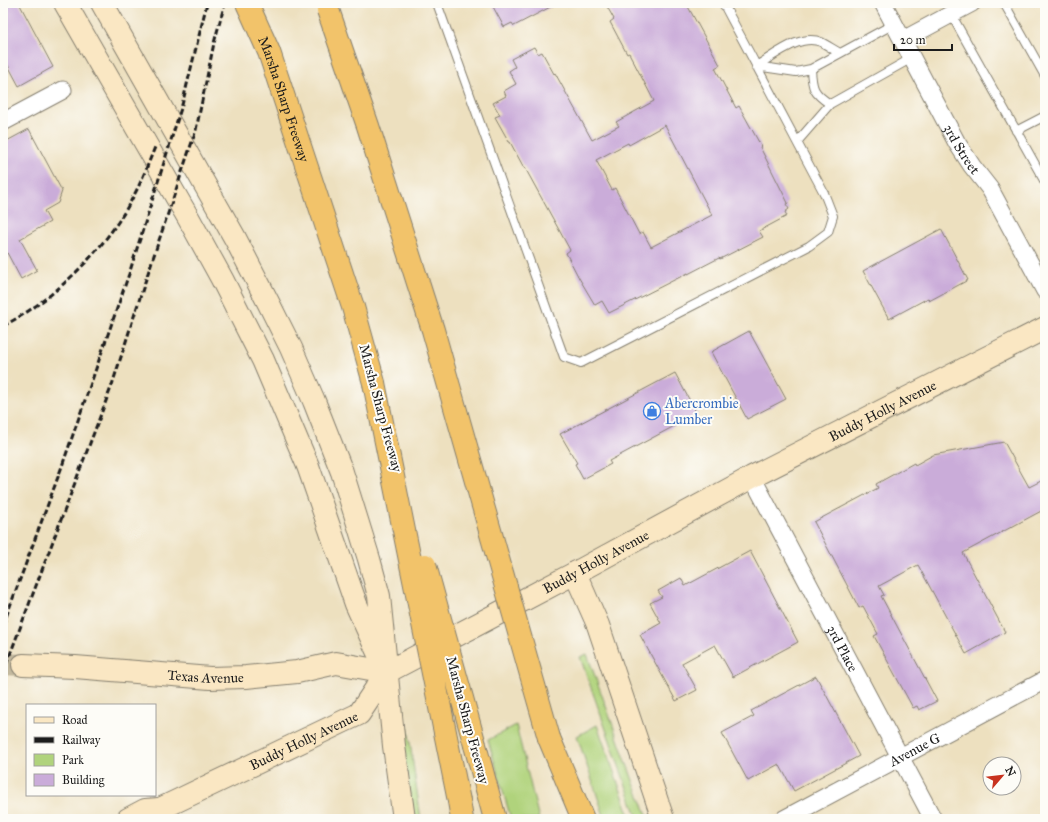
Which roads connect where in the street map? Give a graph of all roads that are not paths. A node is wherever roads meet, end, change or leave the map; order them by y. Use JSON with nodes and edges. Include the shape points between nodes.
{"nodes":[{"id":1,"x":65,"y":3,"type":"edge"},
{"id":2,"x":102,"y":3,"type":"edge"},
{"id":3,"x":247,"y":3,"type":"edge"},
{"id":4,"x":437,"y":3,"type":"edge"},
{"id":5,"x":723,"y":3,"type":"edge"},
{"id":6,"x":883,"y":3,"type":"edge"},
{"id":7,"x":972,"y":3,"type":"edge"},
{"id":8,"x":1004,"y":3,"type":"edge"},
{"id":9,"x":326,"y":6,"type":"edge"},
{"id":10,"x":951,"y":14,"type":"junction"},
{"id":11,"x":894,"y":24,"type":"junction"},
{"id":12,"x":903,"y":40,"type":"junction"},
{"id":13,"x":840,"y":53,"type":"junction"},
{"id":14,"x":912,"y":58,"type":"junction"},
{"id":15,"x":756,"y":66,"type":"junction"},
{"id":16,"x":811,"y":69,"type":"junction"},
{"id":17,"x":1045,"y":76,"type":"edge"},
{"id":18,"x":63,"y":90,"type":"dead end"},
{"id":19,"x":830,"y":104,"type":"junction"},
{"id":20,"x":1045,"y":116,"type":"edge"},
{"id":21,"x":3,"y":122,"type":"edge"},
{"id":22,"x":1016,"y":131,"type":"junction"},
{"id":23,"x":797,"y":142,"type":"junction"},
{"id":24,"x":1045,"y":182,"type":"edge"},
{"id":25,"x":1045,"y":291,"type":"edge"},
{"id":26,"x":1045,"y":328,"type":"edge"},
{"id":27,"x":374,"y":382,"type":"junction"},
{"id":28,"x":752,"y":477,"type":"junction"},
{"id":29,"x":575,"y":573,"type":"junction"},
{"id":30,"x":23,"y":665,"type":"tunnel mouth"},
{"id":31,"x":387,"y":672,"type":"junction"},
{"id":32,"x":1045,"y":680,"type":"edge"},
{"id":33,"x":549,"y":738,"type":"junction"},
{"id":34,"x":900,"y":757,"type":"junction"},
{"id":35,"x":460,"y":810,"type":"edge"},
{"id":36,"x":156,"y":814,"type":"edge"},
{"id":37,"x":128,"y":819,"type":"edge"},
{"id":38,"x":404,"y":819,"type":"edge"},
{"id":39,"x":495,"y":819,"type":"edge"},
{"id":40,"x":568,"y":819,"type":"edge"},
{"id":41,"x":583,"y":819,"type":"edge"},
{"id":42,"x":663,"y":819,"type":"edge"},
{"id":43,"x":784,"y":819,"type":"edge"},
{"id":44,"x":933,"y":819,"type":"edge"}],
"edges":[{"from":1,"to":31,"type":"main road","via":[[189,219],[257,347],[308,466],[356,604]]},
{"from":2,"to":31,"type":"main road","via":[[235,238],[291,348],[342,472],[377,588]]},
{"from":3,"to":27,"type":"highway","name":"Marsha Sharp Freeway","via":[[269,52],[353,307]]},
{"from":4,"to":23,"type":"lane","via":[[564,357],[581,363],[809,246],[828,232],[833,216]]},
{"from":5,"to":15,"type":"lane"},
{"from":6,"to":11,"type":"street","name":"3rd Street"},
{"from":7,"to":10,"type":"street"},
{"from":8,"to":17,"type":"lane"},
{"from":9,"to":33,"type":"highway","bridge":true,"via":[[368,126],[433,330]]},
{"from":10,"to":12,"type":"street"},
{"from":10,"to":22,"type":"lane"},
{"from":11,"to":12,"type":"street","name":"3rd Street"},
{"from":11,"to":13,"type":"lane"},
{"from":12,"to":14,"type":"street","name":"3rd Street"},
{"from":13,"to":15,"type":"lane","via":[[809,39],[796,42]]},
{"from":13,"to":16,"type":"lane"},
{"from":14,"to":19,"type":"lane"},
{"from":14,"to":25,"type":"street","name":"3rd Street","via":[[957,143],[990,189]]},
{"from":15,"to":16,"type":"lane","via":[[796,72]]},
{"from":15,"to":23,"type":"lane"},
{"from":16,"to":19,"type":"lane","via":[[812,85],[819,97]]},
{"from":18,"to":21,"type":"street"},
{"from":19,"to":23,"type":"lane"},
{"from":20,"to":22,"type":"lane"},
{"from":22,"to":24,"type":"lane"},
{"from":26,"to":28,"type":"main road","name":"Buddy Holly Avenue"},
{"from":27,"to":35,"type":"highway","bridge":true},
{"from":27,"to":39,"type":"highway","name":"Marsha Sharp Freeway","bridge":true},
{"from":28,"to":29,"type":"main road","name":"Buddy Holly Avenue"},
{"from":28,"to":34,"type":"street","name":"3rd Place"},
{"from":29,"to":31,"type":"main road","name":"Buddy Holly Avenue"},
{"from":29,"to":42,"type":"main road","via":[[598,625]]},
{"from":30,"to":31,"type":"main road","name":"Texas Avenue","via":[[210,678],[297,672],[336,663]]},
{"from":31,"to":36,"type":"main road","name":"Buddy Holly Avenue","via":[[359,714]]},
{"from":31,"to":38,"type":"main road"},
{"from":32,"to":34,"type":"street","name":"Avenue G"},
{"from":33,"to":40,"type":"highway"},
{"from":33,"to":41,"type":"highway"},
{"from":34,"to":43,"type":"street","name":"Avenue G"},
{"from":34,"to":44,"type":"street","name":"3rd Place"},
{"from":36,"to":37,"type":"main road","name":"Buddy Holly Avenue","via":[[146,810]]}]}
